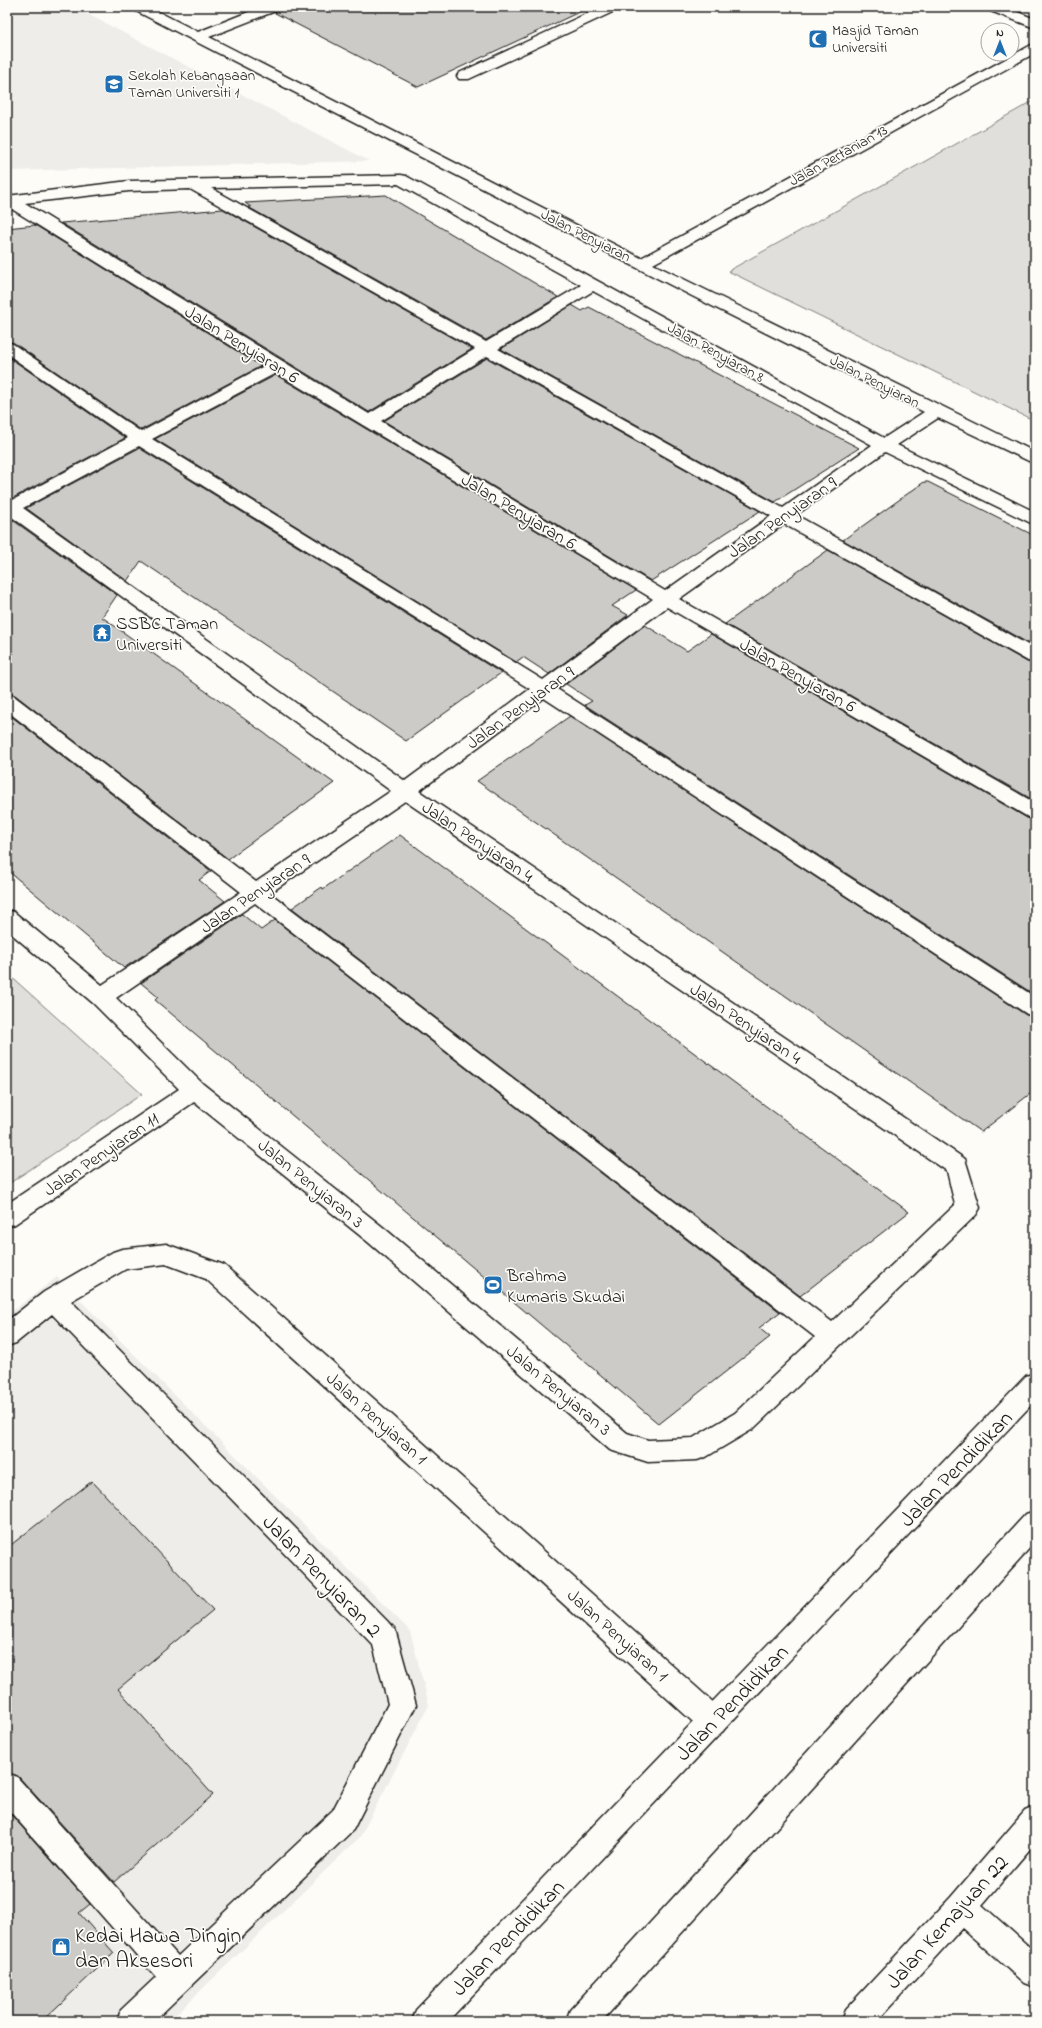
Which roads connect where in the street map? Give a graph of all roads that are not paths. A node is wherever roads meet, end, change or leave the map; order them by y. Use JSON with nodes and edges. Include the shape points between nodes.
{"nodes":[{"id":1,"x":139,"y":7,"type":"edge"},
{"id":2,"x":273,"y":7,"type":"edge"},
{"id":3,"x":612,"y":7,"type":"edge"},
{"id":4,"x":993,"y":7,"type":"edge"},
{"id":5,"x":1035,"y":24,"type":"edge"},
{"id":6,"x":198,"y":37,"type":"junction"},
{"id":7,"x":1035,"y":47,"type":"edge"},
{"id":8,"x":464,"y":76,"type":"dead end"},
{"id":9,"x":194,"y":184,"type":"junction"},
{"id":10,"x":8,"y":201,"type":"edge"},
{"id":11,"x":641,"y":264,"type":"junction"},
{"id":12,"x":593,"y":284,"type":"junction"},
{"id":13,"x":7,"y":347,"type":"edge"},
{"id":14,"x":487,"y":349,"type":"junction"},
{"id":15,"x":276,"y":366,"type":"junction"},
{"id":16,"x":936,"y":412,"type":"junction"},
{"id":17,"x":369,"y":421,"type":"junction"},
{"id":18,"x":140,"y":439,"type":"junction"},
{"id":19,"x":884,"y":444,"type":"junction"},
{"id":20,"x":1035,"y":459,"type":"edge"},
{"id":21,"x":8,"y":507,"type":"edge"},
{"id":22,"x":784,"y":516,"type":"junction"},
{"id":23,"x":1035,"y":519,"type":"edge"},
{"id":24,"x":666,"y":599,"type":"junction"},
{"id":25,"x":1035,"y":657,"type":"edge"},
{"id":26,"x":544,"y":689,"type":"junction"},
{"id":27,"x":7,"y":701,"type":"edge"},
{"id":28,"x":405,"y":791,"type":"junction"},
{"id":29,"x":1035,"y":812,"type":"edge"},
{"id":30,"x":254,"y":893,"type":"junction"},
{"id":31,"x":7,"y":918,"type":"edge"},
{"id":32,"x":101,"y":997,"type":"junction"},
{"id":33,"x":1035,"y":1008,"type":"edge"},
{"id":34,"x":195,"y":1090,"type":"junction"},
{"id":35,"x":7,"y":1217,"type":"edge"},
{"id":36,"x":53,"y":1299,"type":"junction"},
{"id":37,"x":7,"y":1335,"type":"edge"},
{"id":38,"x":832,"y":1337,"type":"junction"},
{"id":39,"x":1035,"y":1384,"type":"edge"},
{"id":40,"x":1035,"y":1522,"type":"edge"},
{"id":41,"x":713,"y":1721,"type":"junction"},
{"id":42,"x":7,"y":1787,"type":"edge"},
{"id":43,"x":1035,"y":1821,"type":"edge"},
{"id":44,"x":961,"y":1907,"type":"junction"},
{"id":45,"x":1035,"y":1972,"type":"edge"},
{"id":46,"x":177,"y":1978,"type":"junction"},
{"id":47,"x":132,"y":2021,"type":"edge"},
{"id":48,"x":428,"y":2021,"type":"edge"},
{"id":49,"x":581,"y":2021,"type":"edge"},
{"id":50,"x":856,"y":2021,"type":"edge"}],
"edges":[{"from":1,"to":6,"type":"street","name":"Jalan Penyiaran"},
{"from":2,"to":6,"type":"street"},
{"from":3,"to":8,"type":"street"},
{"from":4,"to":5,"type":"street"},
{"from":6,"to":11,"type":"street","name":"Jalan Penyiaran"},
{"from":7,"to":11,"type":"street","name":"Jalan Pertanian 13"},
{"from":9,"to":10,"type":"street","via":[[129,186]]},
{"from":9,"to":12,"type":"street","name":"Jalan Penyiaran 8","via":[[401,179]]},
{"from":9,"to":14,"type":"street"},
{"from":10,"to":15,"type":"street","name":"Jalan Penyiaran 6"},
{"from":11,"to":16,"type":"street","name":"Jalan Penyiaran"},
{"from":12,"to":14,"type":"street"},
{"from":12,"to":19,"type":"street","name":"Jalan Penyiaran 8"},
{"from":13,"to":18,"type":"street"},
{"from":14,"to":17,"type":"street"},
{"from":14,"to":22,"type":"street"},
{"from":15,"to":17,"type":"street","name":"Jalan Penyiaran 6"},
{"from":15,"to":18,"type":"street"},
{"from":16,"to":19,"type":"street","name":"Jalan Penyiaran 9"},
{"from":16,"to":20,"type":"street","name":"Jalan Penyiaran"},
{"from":17,"to":24,"type":"street","name":"Jalan Penyiaran 6"},
{"from":18,"to":21,"type":"street"},
{"from":18,"to":26,"type":"street"},
{"from":19,"to":22,"type":"street","name":"Jalan Penyiaran 9"},
{"from":19,"to":23,"type":"street","name":"Jalan Penyiaran 8"},
{"from":21,"to":28,"type":"street","name":"Jalan Penyiaran 4"},
{"from":22,"to":24,"type":"street","name":"Jalan Penyiaran 9"},
{"from":22,"to":25,"type":"street"},
{"from":24,"to":26,"type":"street","name":"Jalan Penyiaran 9"},
{"from":24,"to":29,"type":"street","name":"Jalan Penyiaran 6"},
{"from":26,"to":28,"type":"street","name":"Jalan Penyiaran 9"},
{"from":26,"to":33,"type":"street"},
{"from":27,"to":30,"type":"street"},
{"from":28,"to":30,"type":"street","name":"Jalan Penyiaran 9"},
{"from":28,"to":38,"type":"street","name":"Jalan Penyiaran 4","via":[[957,1166],[968,1208]]},
{"from":30,"to":32,"type":"street","name":"Jalan Penyiaran 9"},
{"from":30,"to":38,"type":"street"},
{"from":31,"to":32,"type":"street","name":"Jalan Penyiaran 3"},
{"from":32,"to":34,"type":"street","name":"Jalan Penyiaran 3"},
{"from":34,"to":35,"type":"street","name":"Jalan Penyiaran 11"},
{"from":34,"to":38,"type":"street","name":"Jalan Penyiaran 3","via":[[376,1235],[620,1442],[648,1451],[696,1449],[744,1421]]},
{"from":36,"to":37,"type":"street","name":"Jalan Penyiaran 1"},
{"from":36,"to":41,"type":"street","name":"Jalan Penyiaran 1","via":[[122,1259],[166,1254],[215,1272]]},
{"from":36,"to":46,"type":"street","name":"Jalan Penyiaran 2","via":[[385,1638],[402,1705],[342,1820]]},
{"from":39,"to":41,"type":"street","name":"Jalan Pendidikan"},
{"from":40,"to":49,"type":"street"},
{"from":41,"to":48,"type":"street","name":"Jalan Pendidikan"},
{"from":42,"to":46,"type":"street"},
{"from":43,"to":44,"type":"street","name":"Jalan Kemajuan 22"},
{"from":44,"to":45,"type":"street"},
{"from":44,"to":50,"type":"street","name":"Jalan Kemajuan 22"},
{"from":46,"to":47,"type":"street","name":"Jalan Penyiaran 2"}]}
